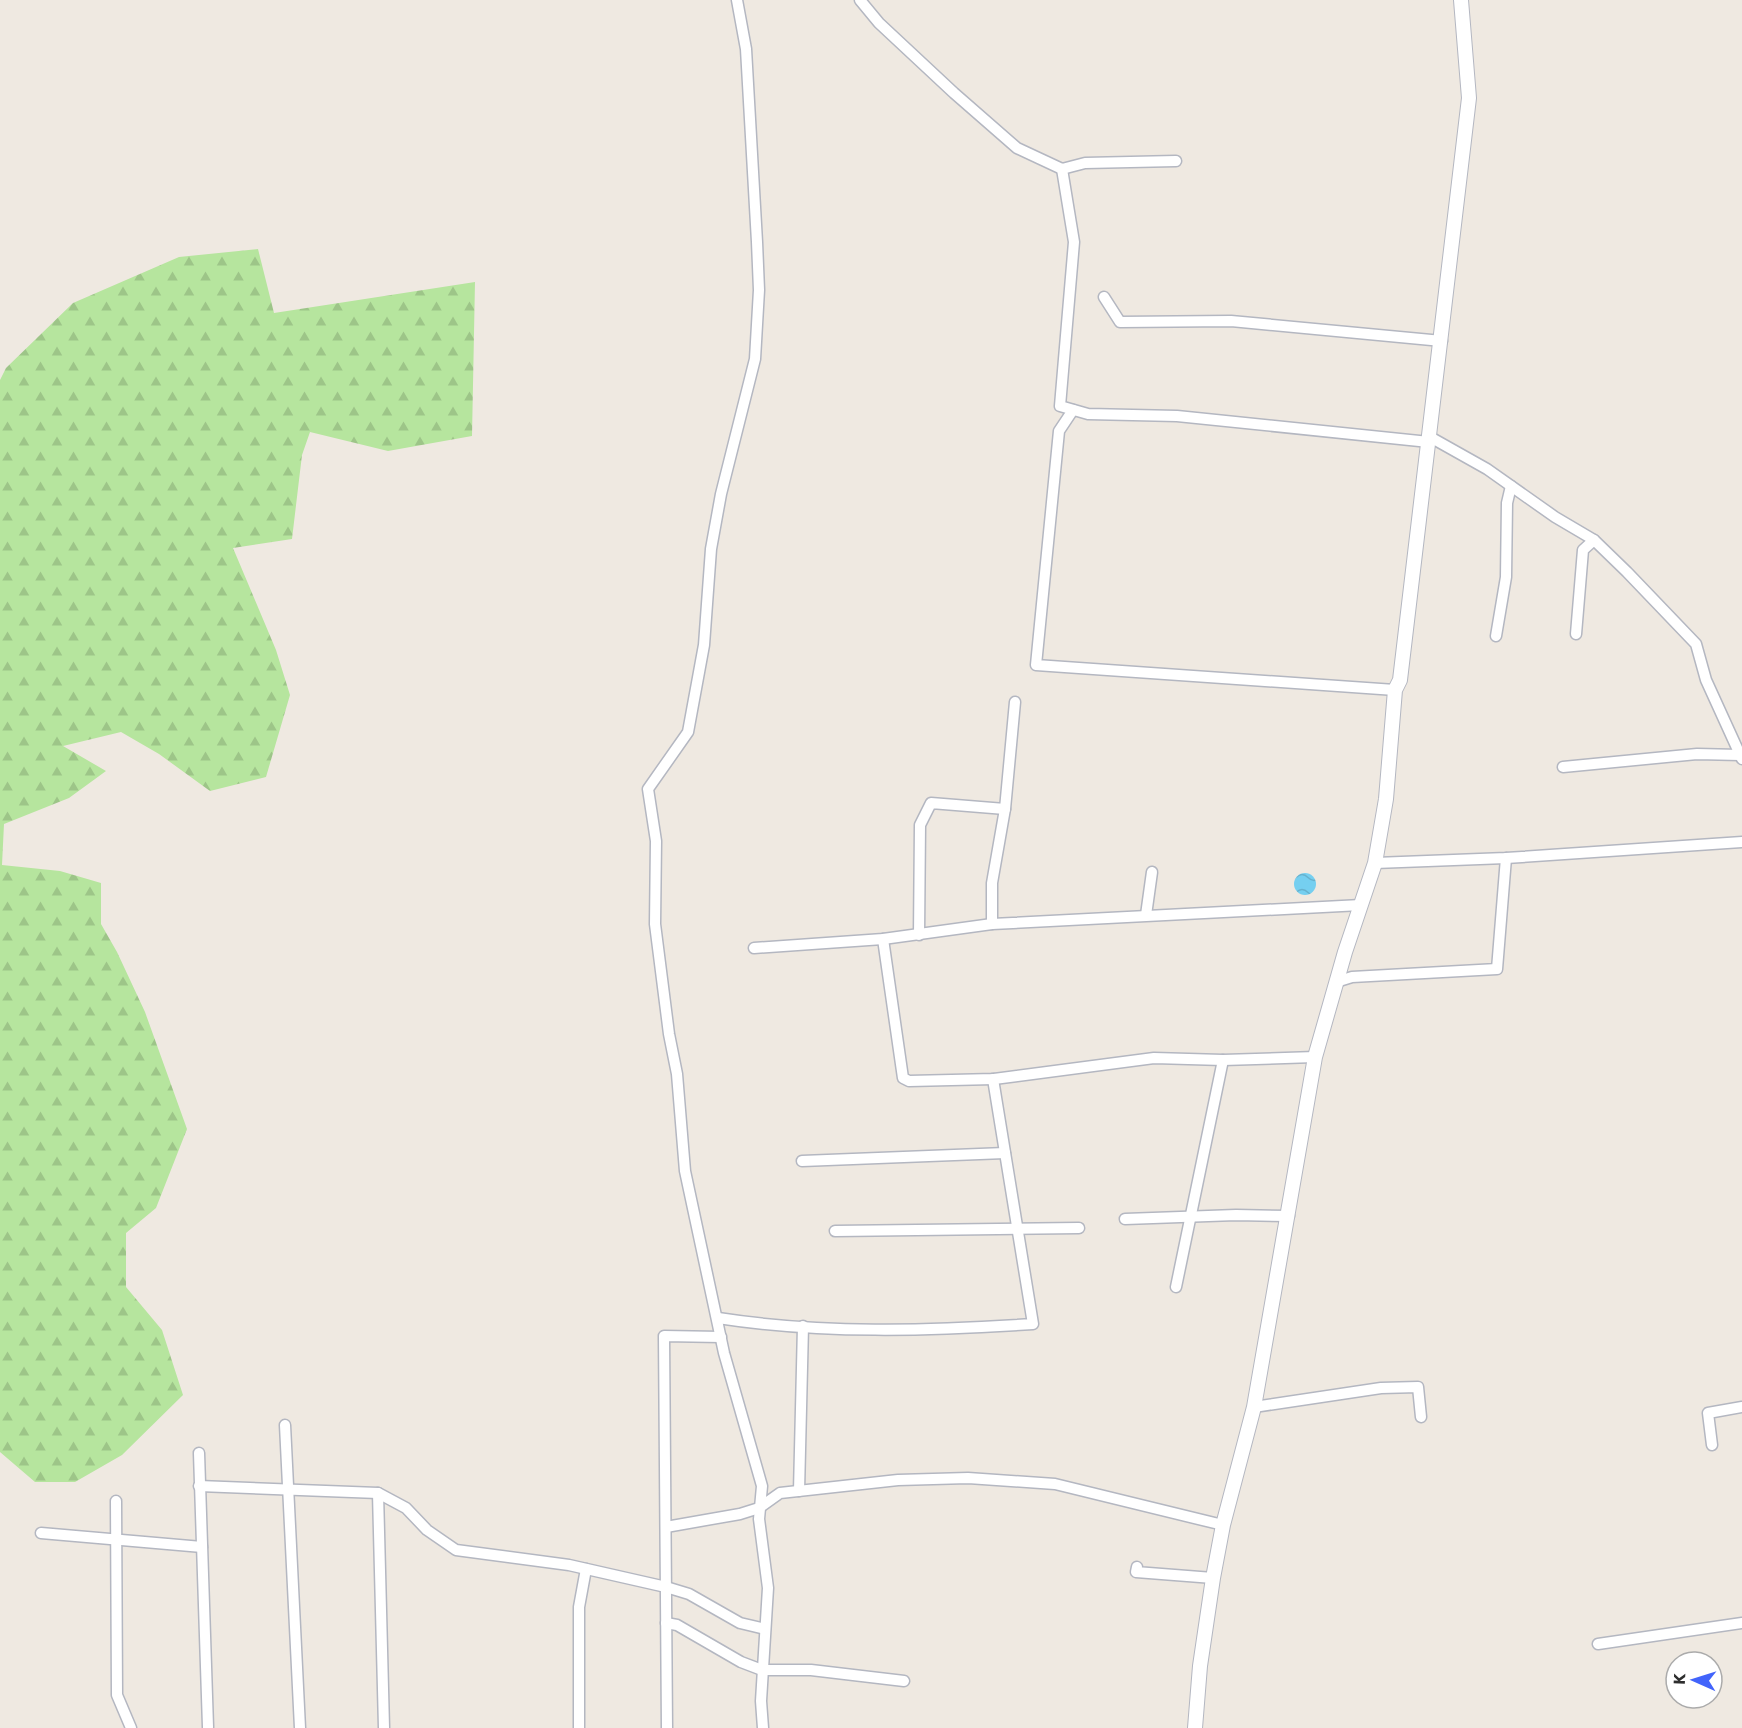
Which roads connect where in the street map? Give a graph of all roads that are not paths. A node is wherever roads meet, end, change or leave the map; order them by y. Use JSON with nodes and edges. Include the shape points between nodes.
{"nodes":[{"id":1,"x":737,"y":0,"type":"edge"},
{"id":2,"x":860,"y":0,"type":"edge"},
{"id":3,"x":1461,"y":0,"type":"edge"},
{"id":4,"x":1176,"y":161,"type":"dead end"},
{"id":5,"x":1062,"y":169,"type":"junction"},
{"id":6,"x":1104,"y":297,"type":"dead end"},
{"id":7,"x":1442,"y":340,"type":"junction"},
{"id":8,"x":1073,"y":410,"type":"junction"},
{"id":9,"x":1430,"y":439,"type":"junction"},
{"id":10,"x":1511,"y":486,"type":"junction"},
{"id":11,"x":1594,"y":540,"type":"junction"},
{"id":12,"x":1576,"y":634,"type":"dead end"},
{"id":13,"x":1496,"y":636,"type":"dead end"},
{"id":14,"x":1395,"y":690,"type":"junction"},
{"id":15,"x":1015,"y":702,"type":"dead end"},
{"id":16,"x":1741,"y":757,"type":"edge"},
{"id":17,"x":1563,"y":767,"type":"dead end"},
{"id":18,"x":1005,"y":809,"type":"junction"},
{"id":19,"x":1742,"y":842,"type":"edge"},
{"id":20,"x":1506,"y":858,"type":"junction"},
{"id":21,"x":1375,"y":863,"type":"junction"},
{"id":22,"x":1152,"y":872,"type":"dead end"},
{"id":23,"x":1361,"y":905,"type":"junction"},
{"id":24,"x":1146,"y":915,"type":"junction"},
{"id":25,"x":992,"y":924,"type":"junction"},
{"id":26,"x":920,"y":935,"type":"junction"},
{"id":27,"x":883,"y":939,"type":"junction"},
{"id":28,"x":753,"y":948,"type":"dead end"},
{"id":29,"x":1336,"y":982,"type":"junction"},
{"id":30,"x":1315,"y":1057,"type":"junction"},
{"id":31,"x":1223,"y":1060,"type":"junction"},
{"id":32,"x":993,"y":1079,"type":"junction"},
{"id":33,"x":1005,"y":1153,"type":"junction"},
{"id":34,"x":802,"y":1161,"type":"dead end"},
{"id":35,"x":1190,"y":1216,"type":"junction"},
{"id":36,"x":1289,"y":1216,"type":"junction"},
{"id":37,"x":1125,"y":1219,"type":"dead end"},
{"id":38,"x":1017,"y":1228,"type":"junction"},
{"id":39,"x":1079,"y":1228,"type":"dead end"},
{"id":40,"x":835,"y":1231,"type":"dead end"},
{"id":41,"x":1176,"y":1287,"type":"dead end"},
{"id":42,"x":718,"y":1318,"type":"junction"},
{"id":43,"x":802,"y":1326,"type":"junction"},
{"id":44,"x":721,"y":1337,"type":"junction"},
{"id":45,"x":1254,"y":1407,"type":"junction"},
{"id":46,"x":1742,"y":1407,"type":"edge"},
{"id":47,"x":1421,"y":1417,"type":"dead end"},
{"id":48,"x":285,"y":1425,"type":"dead end"},
{"id":49,"x":1712,"y":1445,"type":"dead end"},
{"id":50,"x":199,"y":1453,"type":"dead end"},
{"id":51,"x":200,"y":1486,"type":"junction"},
{"id":52,"x":289,"y":1490,"type":"junction"},
{"id":53,"x":799,"y":1491,"type":"junction"},
{"id":54,"x":378,"y":1493,"type":"junction"},
{"id":55,"x":116,"y":1501,"type":"dead end"},
{"id":56,"x":759,"y":1508,"type":"junction"},
{"id":57,"x":1223,"y":1525,"type":"junction"},
{"id":58,"x":666,"y":1527,"type":"junction"},
{"id":59,"x":41,"y":1533,"type":"dead end"},
{"id":60,"x":116,"y":1541,"type":"junction"},
{"id":61,"x":202,"y":1547,"type":"junction"},
{"id":62,"x":1137,"y":1567,"type":"dead end"},
{"id":63,"x":586,"y":1569,"type":"junction"},
{"id":64,"x":1213,"y":1578,"type":"junction"},
{"id":65,"x":666,"y":1587,"type":"junction"},
{"id":66,"x":666,"y":1623,"type":"junction"},
{"id":67,"x":1742,"y":1623,"type":"edge"},
{"id":68,"x":765,"y":1629,"type":"junction"},
{"id":69,"x":1598,"y":1644,"type":"dead end"},
{"id":70,"x":762,"y":1670,"type":"junction"},
{"id":71,"x":904,"y":1681,"type":"dead end"},
{"id":72,"x":131,"y":1728,"type":"edge"},
{"id":73,"x":210,"y":1728,"type":"edge"},
{"id":74,"x":300,"y":1728,"type":"edge"},
{"id":75,"x":384,"y":1728,"type":"edge"},
{"id":76,"x":579,"y":1728,"type":"edge"},
{"id":77,"x":667,"y":1728,"type":"edge"},
{"id":78,"x":763,"y":1728,"type":"edge"},
{"id":79,"x":1195,"y":1728,"type":"edge"}],
"edges":[{"from":1,"to":42,"type":"street","via":[[746,49],[757,242],[755,359],[711,549],[704,645],[688,732],[648,789],[656,841],[655,924],[677,1074],[685,1171]]},
{"from":2,"to":5,"type":"street","via":[[879,23],[1017,148]]},
{"from":3,"to":7,"type":"main road","via":[[1469,98]]},
{"from":4,"to":5,"type":"street","via":[[1085,163]]},
{"from":5,"to":8,"type":"street","via":[[1074,242],[1060,406]]},
{"from":6,"to":7,"type":"street","via":[[1120,322],[1231,321]]},
{"from":7,"to":9,"type":"main road"},
{"from":8,"to":9,"type":"street"},
{"from":8,"to":14,"type":"street","via":[[1059,431],[1036,664]]},
{"from":9,"to":10,"type":"street"},
{"from":9,"to":14,"type":"main road","via":[[1400,680]]},
{"from":10,"to":11,"type":"street"},
{"from":10,"to":13,"type":"street","via":[[1506,503],[1506,577]]},
{"from":11,"to":12,"type":"street","via":[[1583,550]]},
{"from":11,"to":16,"type":"street","via":[[1696,644],[1706,680]]},
{"from":14,"to":21,"type":"main road","via":[[1386,800]]},
{"from":15,"to":18,"type":"street"},
{"from":16,"to":17,"type":"street","via":[[1697,754]]},
{"from":18,"to":25,"type":"street","via":[[992,883]]},
{"from":18,"to":26,"type":"street","via":[[931,803],[920,825]]},
{"from":19,"to":20,"type":"street"},
{"from":20,"to":21,"type":"street"},
{"from":20,"to":29,"type":"street","via":[[1497,969],[1352,977]]},
{"from":21,"to":23,"type":"main road"},
{"from":22,"to":24,"type":"street"},
{"from":23,"to":24,"type":"street"},
{"from":23,"to":29,"type":"main road"},
{"from":24,"to":25,"type":"street"},
{"from":25,"to":26,"type":"street"},
{"from":26,"to":27,"type":"street"},
{"from":27,"to":28,"type":"street"},
{"from":27,"to":32,"type":"street","via":[[903,1078],[909,1082]]},
{"from":29,"to":30,"type":"main road"},
{"from":30,"to":31,"type":"street"},
{"from":30,"to":36,"type":"main road"},
{"from":31,"to":32,"type":"street","via":[[1154,1058]]},
{"from":31,"to":35,"type":"street"},
{"from":32,"to":33,"type":"street"},
{"from":33,"to":34,"type":"street"},
{"from":33,"to":38,"type":"street"},
{"from":35,"to":36,"type":"street"},
{"from":35,"to":37,"type":"street"},
{"from":35,"to":41,"type":"street"},
{"from":36,"to":45,"type":"main road"},
{"from":38,"to":39,"type":"street"},
{"from":38,"to":40,"type":"street"},
{"from":38,"to":43,"type":"street","via":[[1033,1324],[873,1329]]},
{"from":42,"to":43,"type":"street"},
{"from":42,"to":44,"type":"street"},
{"from":43,"to":53,"type":"street"},
{"from":44,"to":56,"type":"street","via":[[760,1480]]},
{"from":44,"to":58,"type":"street","via":[[664,1336]]},
{"from":45,"to":47,"type":"street","via":[[1381,1388],[1418,1387]]},
{"from":45,"to":57,"type":"main road"},
{"from":46,"to":49,"type":"street","via":[[1708,1413]]},
{"from":48,"to":52,"type":"street"},
{"from":50,"to":51,"type":"street"},
{"from":51,"to":52,"type":"street"},
{"from":51,"to":61,"type":"street"},
{"from":52,"to":54,"type":"street"},
{"from":52,"to":74,"type":"street"},
{"from":53,"to":56,"type":"street","via":[[780,1493]]},
{"from":53,"to":57,"type":"street","via":[[932,1479],[1055,1484]]},
{"from":54,"to":63,"type":"street","via":[[406,1508],[427,1530],[456,1550]]},
{"from":54,"to":75,"type":"street"},
{"from":55,"to":60,"type":"street"},
{"from":56,"to":58,"type":"street","via":[[696,1524]]},
{"from":56,"to":68,"type":"street","via":[[767,1572]]},
{"from":57,"to":64,"type":"main road"},
{"from":58,"to":65,"type":"street"},
{"from":59,"to":60,"type":"street"},
{"from":60,"to":61,"type":"street"},
{"from":60,"to":72,"type":"street","via":[[117,1695]]},
{"from":61,"to":73,"type":"street"},
{"from":62,"to":64,"type":"street","via":[[1136,1572]]},
{"from":63,"to":65,"type":"street"},
{"from":63,"to":76,"type":"street","via":[[579,1596]]},
{"from":64,"to":79,"type":"main road"},
{"from":65,"to":66,"type":"street"},
{"from":65,"to":68,"type":"street","via":[[688,1594],[740,1623]]},
{"from":66,"to":70,"type":"street"},
{"from":66,"to":77,"type":"street"},
{"from":67,"to":69,"type":"street"},
{"from":68,"to":70,"type":"street"},
{"from":70,"to":71,"type":"street","via":[[811,1670]]},
{"from":70,"to":78,"type":"street"}]}
